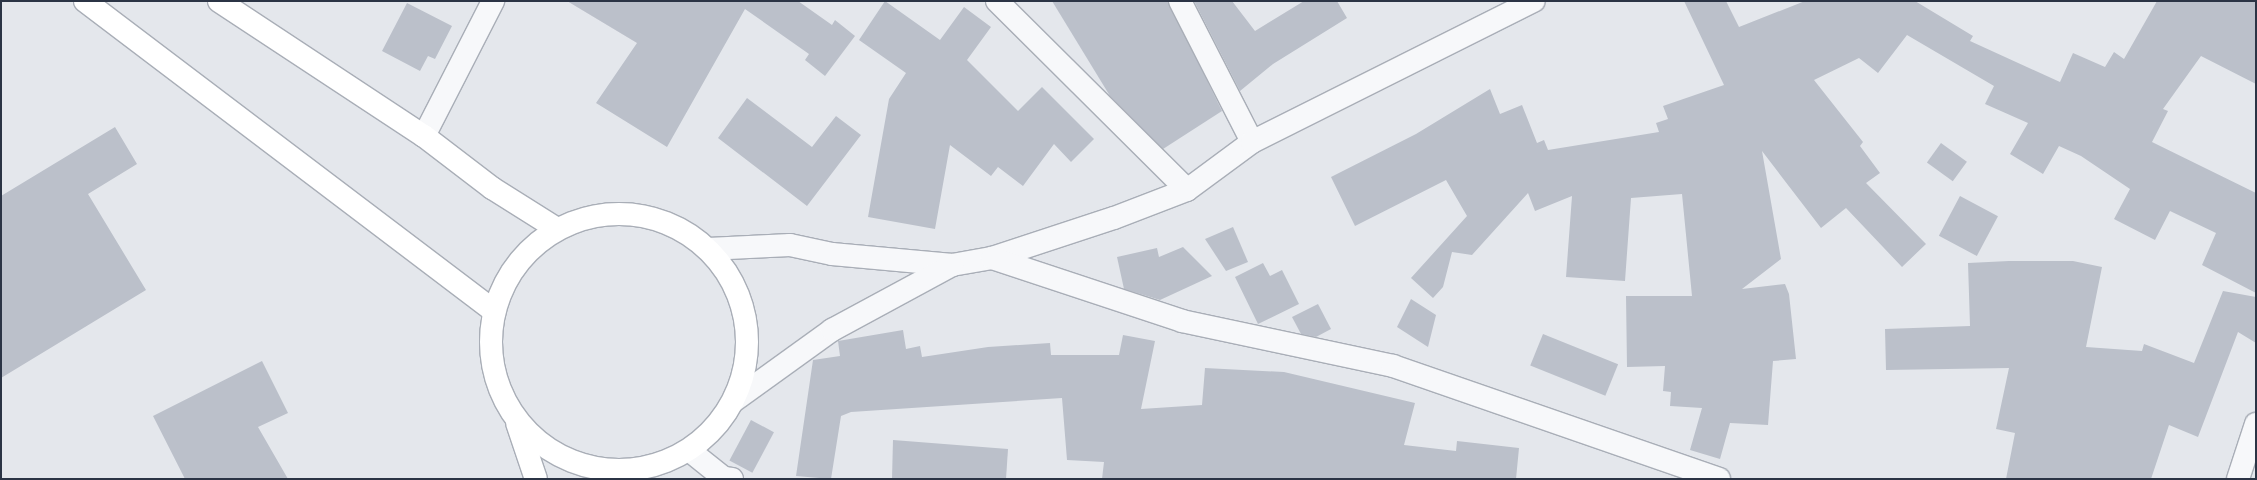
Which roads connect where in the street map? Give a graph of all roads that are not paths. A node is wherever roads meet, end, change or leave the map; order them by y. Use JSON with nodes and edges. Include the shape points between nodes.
{"nodes":[{"id":1,"x":85,"y":1,"type":"edge"},
{"id":2,"x":220,"y":1,"type":"edge"},
{"id":3,"x":493,"y":1,"type":"edge"},
{"id":4,"x":997,"y":1,"type":"edge"},
{"id":5,"x":1180,"y":1,"type":"edge"},
{"id":6,"x":1534,"y":1,"type":"edge"},
{"id":7,"x":424,"y":136,"type":"junction"},
{"id":8,"x":1252,"y":142,"type":"junction"},
{"id":9,"x":1187,"y":190,"type":"junction"},
{"id":10,"x":557,"y":229,"type":"junction"},
{"id":11,"x":708,"y":249,"type":"junction"},
{"id":12,"x":992,"y":258,"type":"junction"},
{"id":13,"x":952,"y":265,"type":"junction"},
{"id":14,"x":494,"y":311,"type":"junction"},
{"id":15,"x":735,"y":400,"type":"junction"},
{"id":16,"x":517,"y":422,"type":"junction"},
{"id":17,"x":2256,"y":424,"type":"edge"},
{"id":18,"x":690,"y":451,"type":"junction"},
{"id":19,"x":652,"y":472,"type":"edge"},
{"id":20,"x":2256,"y":473,"type":"edge"},
{"id":21,"x":536,"y":479,"type":"edge"},
{"id":22,"x":732,"y":479,"type":"edge"},
{"id":23,"x":1719,"y":479,"type":"edge"},
{"id":24,"x":2238,"y":479,"type":"edge"},
{"id":25,"x":2248,"y":479,"type":"edge"}],
"edges":[{"from":1,"to":14,"type":"main road"},
{"from":2,"to":7,"type":"main road"},
{"from":3,"to":7,"type":"street"},
{"from":4,"to":9,"type":"street"},
{"from":5,"to":8,"type":"street"},
{"from":6,"to":8,"type":"street"},
{"from":7,"to":10,"type":"main road","via":[[492,188]]},
{"from":8,"to":9,"type":"street"},
{"from":9,"to":12,"type":"street","via":[[1114,218]]},
{"from":10,"to":11,"type":"main road","via":[[596,216],[636,214],[675,226]]},
{"from":10,"to":14,"type":"main road","via":[[525,256],[508,278]]},
{"from":11,"to":13,"type":"street","via":[[790,245],[832,254]]},
{"from":11,"to":15,"type":"main road","via":[[733,281],[746,320],[746,360]]},
{"from":12,"to":13,"type":"street"},
{"from":12,"to":23,"type":"street","via":[[1182,321],[1393,366]]},
{"from":13,"to":15,"type":"street","via":[[832,330]]},
{"from":14,"to":16,"type":"main road","via":[[490,350],[498,388]]},
{"from":15,"to":18,"type":"main road","via":[[716,428]]},
{"from":16,"to":19,"type":"main road","via":[[557,456],[607,472]]},
{"from":16,"to":21,"type":"main road"},
{"from":17,"to":24,"type":"street"},
{"from":18,"to":19,"type":"main road"},
{"from":18,"to":22,"type":"street","via":[[724,478]]},
{"from":20,"to":25,"type":"street"}]}
